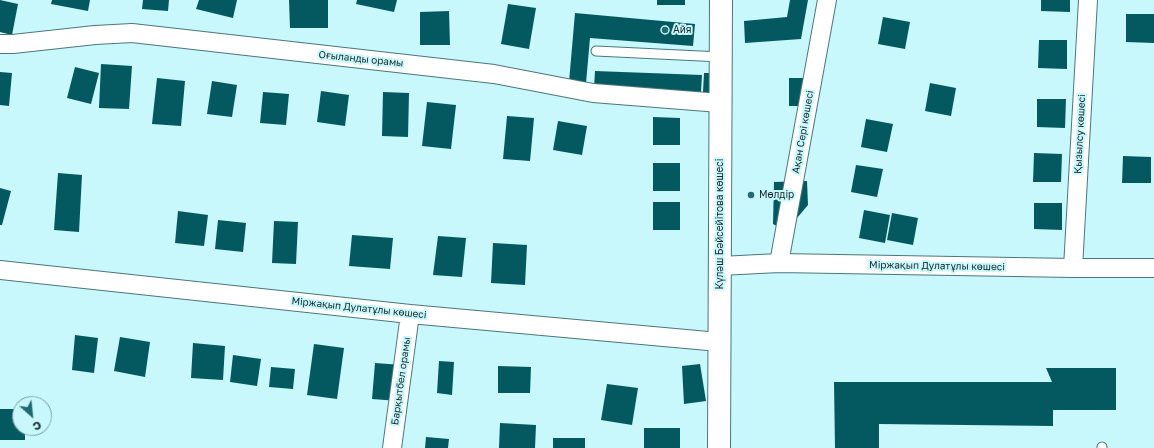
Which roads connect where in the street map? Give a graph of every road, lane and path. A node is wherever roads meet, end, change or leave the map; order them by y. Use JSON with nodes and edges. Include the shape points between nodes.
{"nodes":[{"id":1,"x":721,"y":0,"type":"edge"},
{"id":2,"x":827,"y":0,"type":"edge"},
{"id":3,"x":1088,"y":0,"type":"edge"},
{"id":4,"x":0,"y":44,"type":"edge"},
{"id":5,"x":596,"y":51,"type":"dead end"},
{"id":6,"x":721,"y":57,"type":"junction"},
{"id":7,"x":720,"y":103,"type":"junction"},
{"id":8,"x":779,"y":263,"type":"junction"},
{"id":9,"x":720,"y":266,"type":"junction"},
{"id":10,"x":1073,"y":268,"type":"junction"},
{"id":11,"x":1154,"y":268,"type":"edge"},
{"id":12,"x":0,"y":270,"type":"edge"},
{"id":13,"x":410,"y":314,"type":"junction"},
{"id":14,"x":719,"y":342,"type":"junction"},
{"id":15,"x":392,"y":448,"type":"edge"},
{"id":16,"x":719,"y":448,"type":"edge"}],
"edges":[{"from":1,"to":6,"type":"street","name":"Күләш Бәйсейітова көшесі"},
{"from":2,"to":8,"type":"street","name":"Ақан Сері көшесі"},
{"from":3,"to":10,"type":"street","name":"Қызылсу көшесі"},
{"from":4,"to":7,"type":"street","name":"Оғыланды орамы","via":[[132,33],[494,74],[593,93]]},
{"from":5,"to":6,"type":"lane"},
{"from":6,"to":7,"type":"street","name":"Күләш Бәйсейітова көшесі"},
{"from":7,"to":9,"type":"street","name":"Күләш Бәйсейітова көшесі"},
{"from":8,"to":9,"type":"street","name":"Міржақып Дулатұлы көшесі"},
{"from":8,"to":10,"type":"street","name":"Міржақып Дулатұлы көшесі"},
{"from":9,"to":14,"type":"street","name":"Күләш Бәйсейітова көшесі"},
{"from":10,"to":11,"type":"street","name":"Міржақып Дулатұлы көшесі"},
{"from":12,"to":13,"type":"street","name":"Міржақып Дулатұлы көшесі"},
{"from":13,"to":14,"type":"street","name":"Міржақып Дулатұлы көшесі"},
{"from":13,"to":15,"type":"street","name":"Барқытбел орамы"},
{"from":14,"to":16,"type":"street","name":"Күләш Бәйсейітова көшесі"}]}
